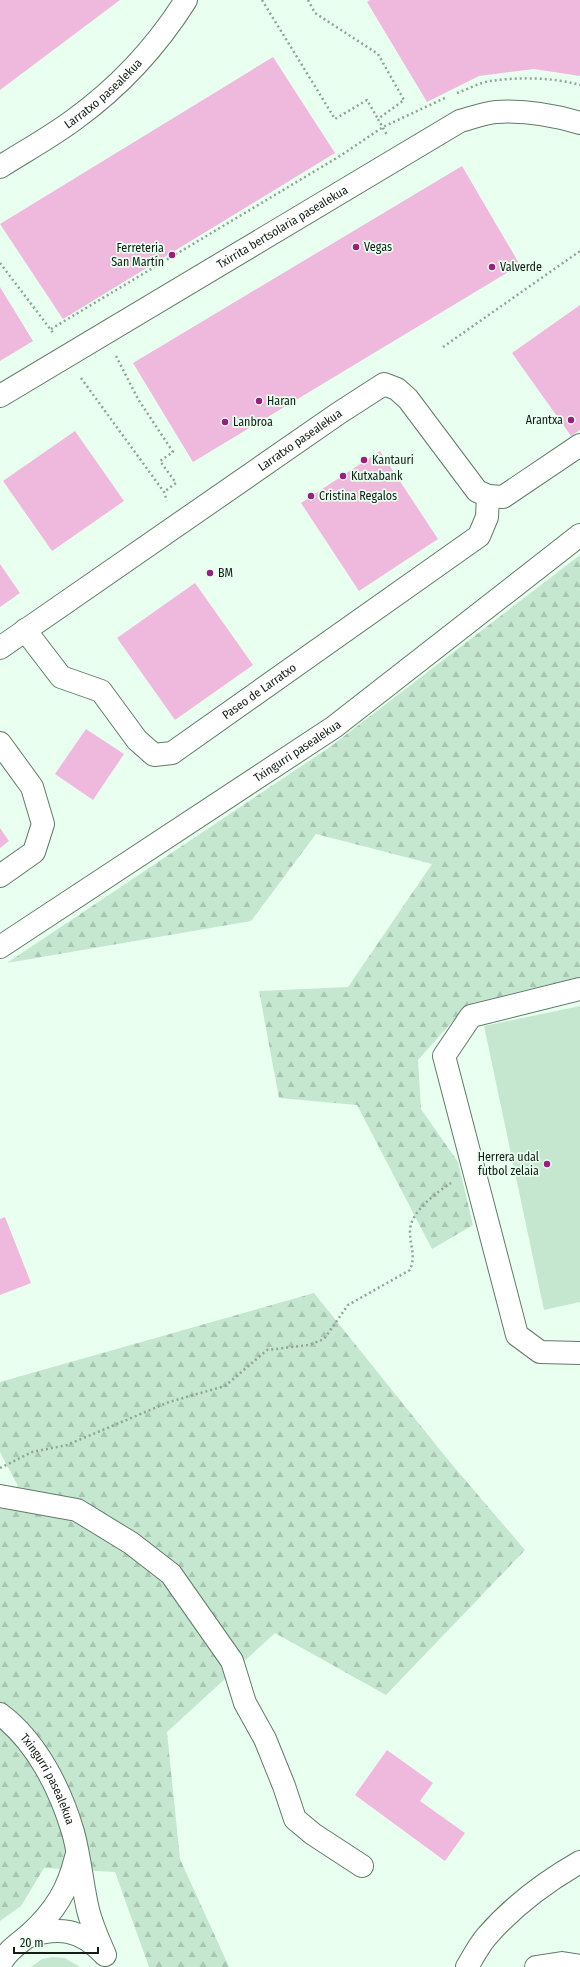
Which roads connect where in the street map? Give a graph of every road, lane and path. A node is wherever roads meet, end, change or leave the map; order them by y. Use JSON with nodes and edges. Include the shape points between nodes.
{"nodes":[{"id":1,"x":186,"y":0,"type":"edge"},
{"id":2,"x":262,"y":0,"type":"edge"},
{"id":3,"x":308,"y":0,"type":"edge"},
{"id":4,"x":378,"y":119,"type":"junction"},
{"id":5,"x":580,"y":123,"type":"edge"},
{"id":6,"x":399,"y":156,"type":"junction"},
{"id":7,"x":0,"y":166,"type":"edge"},
{"id":8,"x":580,"y":251,"type":"edge"},
{"id":9,"x":0,"y":263,"type":"edge"},
{"id":10,"x":443,"y":348,"type":"dead end"},
{"id":11,"x":115,"y":355,"type":"dead end"},
{"id":12,"x":67,"y":356,"type":"junction"},
{"id":13,"x":0,"y":396,"type":"edge"},
{"id":14,"x":580,"y":445,"type":"edge"},
{"id":15,"x":164,"y":492,"type":"junction"},
{"id":16,"x":488,"y":496,"type":"junction"},
{"id":17,"x":173,"y":529,"type":"junction"},
{"id":18,"x":580,"y":536,"type":"edge"},
{"id":19,"x":25,"y":630,"type":"junction"},
{"id":20,"x":0,"y":648,"type":"edge"},
{"id":21,"x":0,"y":743,"type":"edge"},
{"id":22,"x":0,"y":876,"type":"edge"},
{"id":23,"x":0,"y":947,"type":"edge"},
{"id":24,"x":580,"y":989,"type":"edge"},
{"id":25,"x":469,"y":1152,"type":"junction"},
{"id":26,"x":580,"y":1353,"type":"edge"},
{"id":27,"x":0,"y":1468,"type":"edge"},
{"id":28,"x":0,"y":1496,"type":"edge"},
{"id":29,"x":0,"y":1714,"type":"edge"},
{"id":30,"x":77,"y":1854,"type":"junction"},
{"id":31,"x":580,"y":1862,"type":"edge"},
{"id":32,"x":362,"y":1866,"type":"dead end"},
{"id":33,"x":26,"y":1937,"type":"junction"},
{"id":34,"x":1,"y":1961,"type":"edge"},
{"id":35,"x":108,"y":1961,"type":"edge"},
{"id":36,"x":580,"y":1966,"type":"edge"},
{"id":37,"x":467,"y":1967,"type":"edge"},
{"id":38,"x":536,"y":1967,"type":"edge"}],
"edges":[{"from":1,"to":7,"type":"main road","name":"Larratxo pasealekua","via":[[150,49],[117,84],[75,119]]},
{"from":2,"to":4,"type":"path","via":[[335,119],[367,100]]},
{"from":3,"to":4,"type":"path","via":[[315,13],[378,54],[404,100]]},
{"from":4,"to":6,"type":"path"},
{"from":5,"to":6,"type":"main road","name":"Txirrita bertsolaria pasealekua","via":[[523,111],[495,112],[460,121]]},
{"from":6,"to":12,"type":"main road","name":"Txirrita bertsolaria pasealekua"},
{"from":8,"to":10,"type":"path"},
{"from":9,"to":12,"type":"path","via":[[51,329]]},
{"from":11,"to":15,"type":"path","via":[[138,399],[173,452],[160,461],[176,483]]},
{"from":12,"to":13,"type":"main road","name":"Txirrita bertsolaria pasealekua"},
{"from":12,"to":15,"type":"path"},
{"from":14,"to":16,"type":"main road","via":[[503,497]]},
{"from":15,"to":17,"type":"path"},
{"from":16,"to":17,"type":"main road","name":"Larratxo pasealekua","via":[[477,491],[408,399],[397,389],[384,384]]},
{"from":16,"to":19,"type":"main road","name":"Paseo de Larratxo","via":[[487,517],[479,536],[172,753],[154,755],[136,740],[101,691],[61,677]]},
{"from":17,"to":19,"type":"main road","name":"Larratxo pasealekua"},
{"from":18,"to":23,"type":"main road","name":"Txingurri pasealekua","via":[[334,727]]},
{"from":19,"to":20,"type":"main road","name":"Larratxo pasealekua"},
{"from":21,"to":22,"type":"main road","via":[[32,787],[43,824],[34,852]]},
{"from":24,"to":25,"type":"main road","via":[[471,1016],[444,1056]]},
{"from":25,"to":26,"type":"main road","via":[[517,1335],[540,1352]]},
{"from":25,"to":27,"type":"path","via":[[456,1179],[427,1201],[415,1216],[410,1230],[414,1261],[410,1270],[348,1305],[324,1339],[308,1345],[267,1350],[225,1386],[168,1402],[67,1446],[32,1452]]},
{"from":28,"to":32,"type":"main road","via":[[77,1510],[131,1542],[171,1574],[232,1661],[245,1703],[268,1746],[295,1819]]},
{"from":29,"to":30,"type":"main road","name":"Txingurri pasealekua","via":[[23,1735],[45,1766],[73,1832]]},
{"from":30,"to":33,"type":"main road","name":"Txingurri pasealekua","via":[[71,1879],[55,1906]]},
{"from":30,"to":35,"type":"main road","name":"Txingurri pasealekua","via":[[88,1911]]},
{"from":31,"to":37,"type":"main road","via":[[547,1881],[516,1906],[486,1937]]},
{"from":33,"to":34,"type":"main road","name":"Txingurri pasealekua"},
{"from":33,"to":35,"type":"main road","name":"Txingurri pasealekua","via":[[43,1931],[60,1930],[78,1934],[88,1940]]},
{"from":36,"to":38,"type":"main road","via":[[562,1963]]}]}
